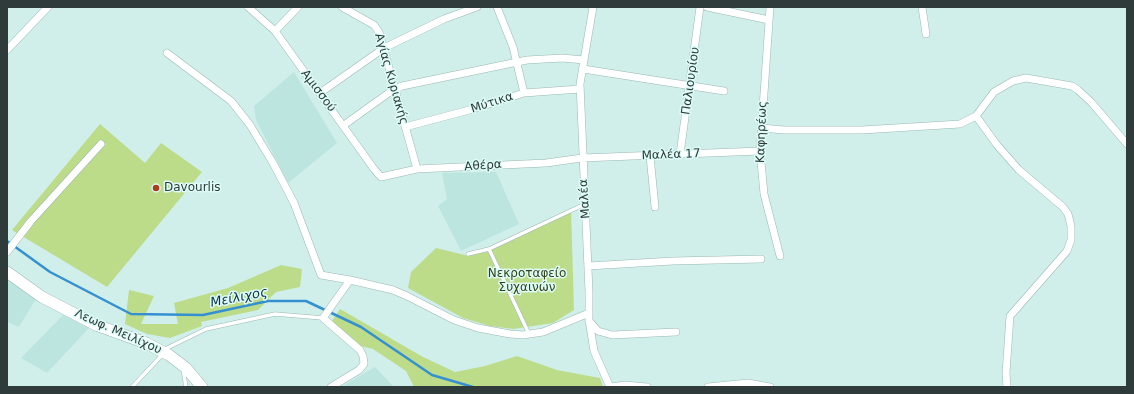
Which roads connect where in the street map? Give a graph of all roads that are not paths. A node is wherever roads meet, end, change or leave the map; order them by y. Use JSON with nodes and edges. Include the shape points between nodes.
{"nodes":[{"id":1,"x":48,"y":7,"type":"edge"},
{"id":2,"x":248,"y":7,"type":"edge"},
{"id":3,"x":298,"y":7,"type":"edge"},
{"id":4,"x":342,"y":7,"type":"edge"},
{"id":5,"x":477,"y":7,"type":"edge"},
{"id":6,"x":496,"y":7,"type":"edge"},
{"id":7,"x":593,"y":7,"type":"edge"},
{"id":8,"x":700,"y":7,"type":"edge"},
{"id":9,"x":708,"y":7,"type":"edge"},
{"id":10,"x":770,"y":7,"type":"edge"},
{"id":11,"x":922,"y":7,"type":"edge"},
{"id":12,"x":769,"y":20,"type":"junction"},
{"id":13,"x":275,"y":31,"type":"junction"},
{"id":14,"x":926,"y":34,"type":"dead end"},
{"id":15,"x":384,"y":48,"type":"junction"},
{"id":16,"x":7,"y":50,"type":"edge"},
{"id":17,"x":167,"y":52,"type":"dead end"},
{"id":18,"x":584,"y":60,"type":"junction"},
{"id":19,"x":517,"y":62,"type":"junction"},
{"id":20,"x":583,"y":69,"type":"junction"},
{"id":21,"x":691,"y":86,"type":"junction"},
{"id":22,"x":395,"y":89,"type":"junction"},
{"id":23,"x":580,"y":89,"type":"junction"},
{"id":24,"x":724,"y":91,"type":"dead end"},
{"id":25,"x":320,"y":93,"type":"junction"},
{"id":26,"x":524,"y":93,"type":"junction"},
{"id":27,"x":976,"y":116,"type":"junction"},
{"id":28,"x":344,"y":125,"type":"junction"},
{"id":29,"x":405,"y":127,"type":"junction"},
{"id":30,"x":761,"y":128,"type":"junction"},
{"id":31,"x":100,"y":144,"type":"dead end"},
{"id":32,"x":1127,"y":144,"type":"edge"},
{"id":33,"x":760,"y":151,"type":"junction"},
{"id":34,"x":680,"y":154,"type":"junction"},
{"id":35,"x":650,"y":156,"type":"junction"},
{"id":36,"x":582,"y":158,"type":"junction"},
{"id":37,"x":417,"y":169,"type":"junction"},
{"id":38,"x":384,"y":176,"type":"joint"},
{"id":39,"x":585,"y":204,"type":"junction"},
{"id":40,"x":655,"y":207,"type":"dead end"},
{"id":41,"x":489,"y":249,"type":"junction"},
{"id":42,"x":7,"y":252,"type":"edge"},
{"id":43,"x":468,"y":254,"type":"dead end"},
{"id":44,"x":780,"y":256,"type":"dead end"},
{"id":45,"x":761,"y":259,"type":"dead end"},
{"id":46,"x":588,"y":266,"type":"junction"},
{"id":47,"x":7,"y":272,"type":"edge"},
{"id":48,"x":350,"y":280,"type":"junction"},
{"id":49,"x":324,"y":317,"type":"junction"},
{"id":50,"x":589,"y":317,"type":"junction"},
{"id":51,"x":676,"y":332,"type":"dead end"},
{"id":52,"x":529,"y":334,"type":"junction"},
{"id":53,"x":163,"y":351,"type":"junction"},
{"id":54,"x":184,"y":366,"type":"junction"},
{"id":55,"x":132,"y":387,"type":"edge"},
{"id":56,"x":186,"y":387,"type":"edge"},
{"id":57,"x":202,"y":387,"type":"edge"},
{"id":58,"x":331,"y":387,"type":"edge"},
{"id":59,"x":611,"y":387,"type":"edge"},
{"id":60,"x":647,"y":387,"type":"edge"},
{"id":61,"x":708,"y":387,"type":"edge"},
{"id":62,"x":770,"y":387,"type":"edge"},
{"id":63,"x":1007,"y":387,"type":"edge"}],
"edges":[{"from":1,"to":16,"type":"street"},
{"from":2,"to":13,"type":"street","name":"Αμισσού"},
{"from":3,"to":13,"type":"street"},
{"from":4,"to":15,"type":"street","name":"Αγίας Κυριακής","via":[[377,28]]},
{"from":5,"to":15,"type":"street","via":[[444,19]]},
{"from":6,"to":19,"type":"street"},
{"from":7,"to":18,"type":"street","name":"Μαλέα"},
{"from":8,"to":21,"type":"street","name":"Παλιουρίου"},
{"from":9,"to":12,"type":"street"},
{"from":10,"to":12,"type":"street","name":"Καφηρέως"},
{"from":11,"to":14,"type":"street"},
{"from":12,"to":30,"type":"street","name":"Καφηρέως"},
{"from":13,"to":25,"type":"street","name":"Αμισσού"},
{"from":15,"to":22,"type":"street","name":"Αγίας Κυριακής"},
{"from":15,"to":25,"type":"street"},
{"from":17,"to":48,"type":"street","via":[[231,101],[250,125],[294,203],[320,274]]},
{"from":18,"to":19,"type":"street","via":[[550,58]]},
{"from":18,"to":20,"type":"street","name":"Μαλέα"},
{"from":19,"to":22,"type":"street"},
{"from":19,"to":26,"type":"street"},
{"from":20,"to":21,"type":"street"},
{"from":20,"to":23,"type":"street","name":"Μαλέα"},
{"from":21,"to":24,"type":"street"},
{"from":21,"to":34,"type":"street","name":"Παλιουρίου"},
{"from":22,"to":28,"type":"street"},
{"from":22,"to":29,"type":"street","name":"Αγίας Κυριακής"},
{"from":23,"to":26,"type":"street","name":"Μύτικα"},
{"from":23,"to":36,"type":"street","name":"Μαλέα"},
{"from":25,"to":28,"type":"street","name":"Αμισσού"},
{"from":26,"to":29,"type":"street","name":"Μύτικα"},
{"from":27,"to":30,"type":"street","via":[[956,125],[893,129]]},
{"from":27,"to":32,"type":"street","via":[[994,92],[1019,78],[1066,85],[1078,90],[1091,102]]},
{"from":27,"to":63,"type":"street","via":[[1019,170],[1063,207],[1071,226],[1071,240],[1067,250],[1010,316]]},
{"from":28,"to":38,"type":"street","name":"Αμισσού","via":[[376,172]]},
{"from":29,"to":37,"type":"street","name":"Αγίας Κυριακής"},
{"from":30,"to":33,"type":"street","name":"Καφηρέως"},
{"from":31,"to":42,"type":"street","via":[[31,221]]},
{"from":33,"to":34,"type":"street","name":"Μαλέα 17"},
{"from":33,"to":44,"type":"street","name":"Καφηρέως","via":[[765,200]]},
{"from":34,"to":35,"type":"street","name":"Μαλέα 17"},
{"from":35,"to":36,"type":"street","name":"Μαλέα 17"},
{"from":35,"to":40,"type":"street"},
{"from":36,"to":37,"type":"street","name":"Αθέρα","via":[[546,163]]},
{"from":36,"to":39,"type":"street","name":"Μαλέα"},
{"from":37,"to":38,"type":"street","name":"Αθέρα"},
{"from":39,"to":41,"type":"lane"},
{"from":39,"to":46,"type":"street","name":"Μαλέα"},
{"from":41,"to":43,"type":"lane"},
{"from":41,"to":52,"type":"lane"},
{"from":45,"to":46,"type":"street","via":[[686,260]]},
{"from":46,"to":50,"type":"street","name":"Μαλέα"},
{"from":47,"to":53,"type":"street","name":"Λεωφ. Μειλίχου","via":[[42,297],[96,325]]},
{"from":48,"to":49,"type":"street"},
{"from":48,"to":52,"type":"street","via":[[402,293],[444,316],[466,324],[510,334]]},
{"from":49,"to":53,"type":"lane","via":[[275,314],[206,329]]},
{"from":49,"to":58,"type":"street","via":[[358,348],[364,358],[362,368]]},
{"from":50,"to":51,"type":"street","via":[[598,331],[612,335]]},
{"from":50,"to":52,"type":"street"},
{"from":50,"to":59,"type":"street","name":"Μαλέα","via":[[594,351]]},
{"from":53,"to":54,"type":"street","name":"Λεωφ. Μειλίχου"},
{"from":53,"to":55,"type":"lane"},
{"from":54,"to":56,"type":"lane"},
{"from":54,"to":57,"type":"street","name":"Λεωφ. Μειλίχου"},
{"from":59,"to":60,"type":"street"},
{"from":61,"to":62,"type":"street","via":[[748,382]]}]}
